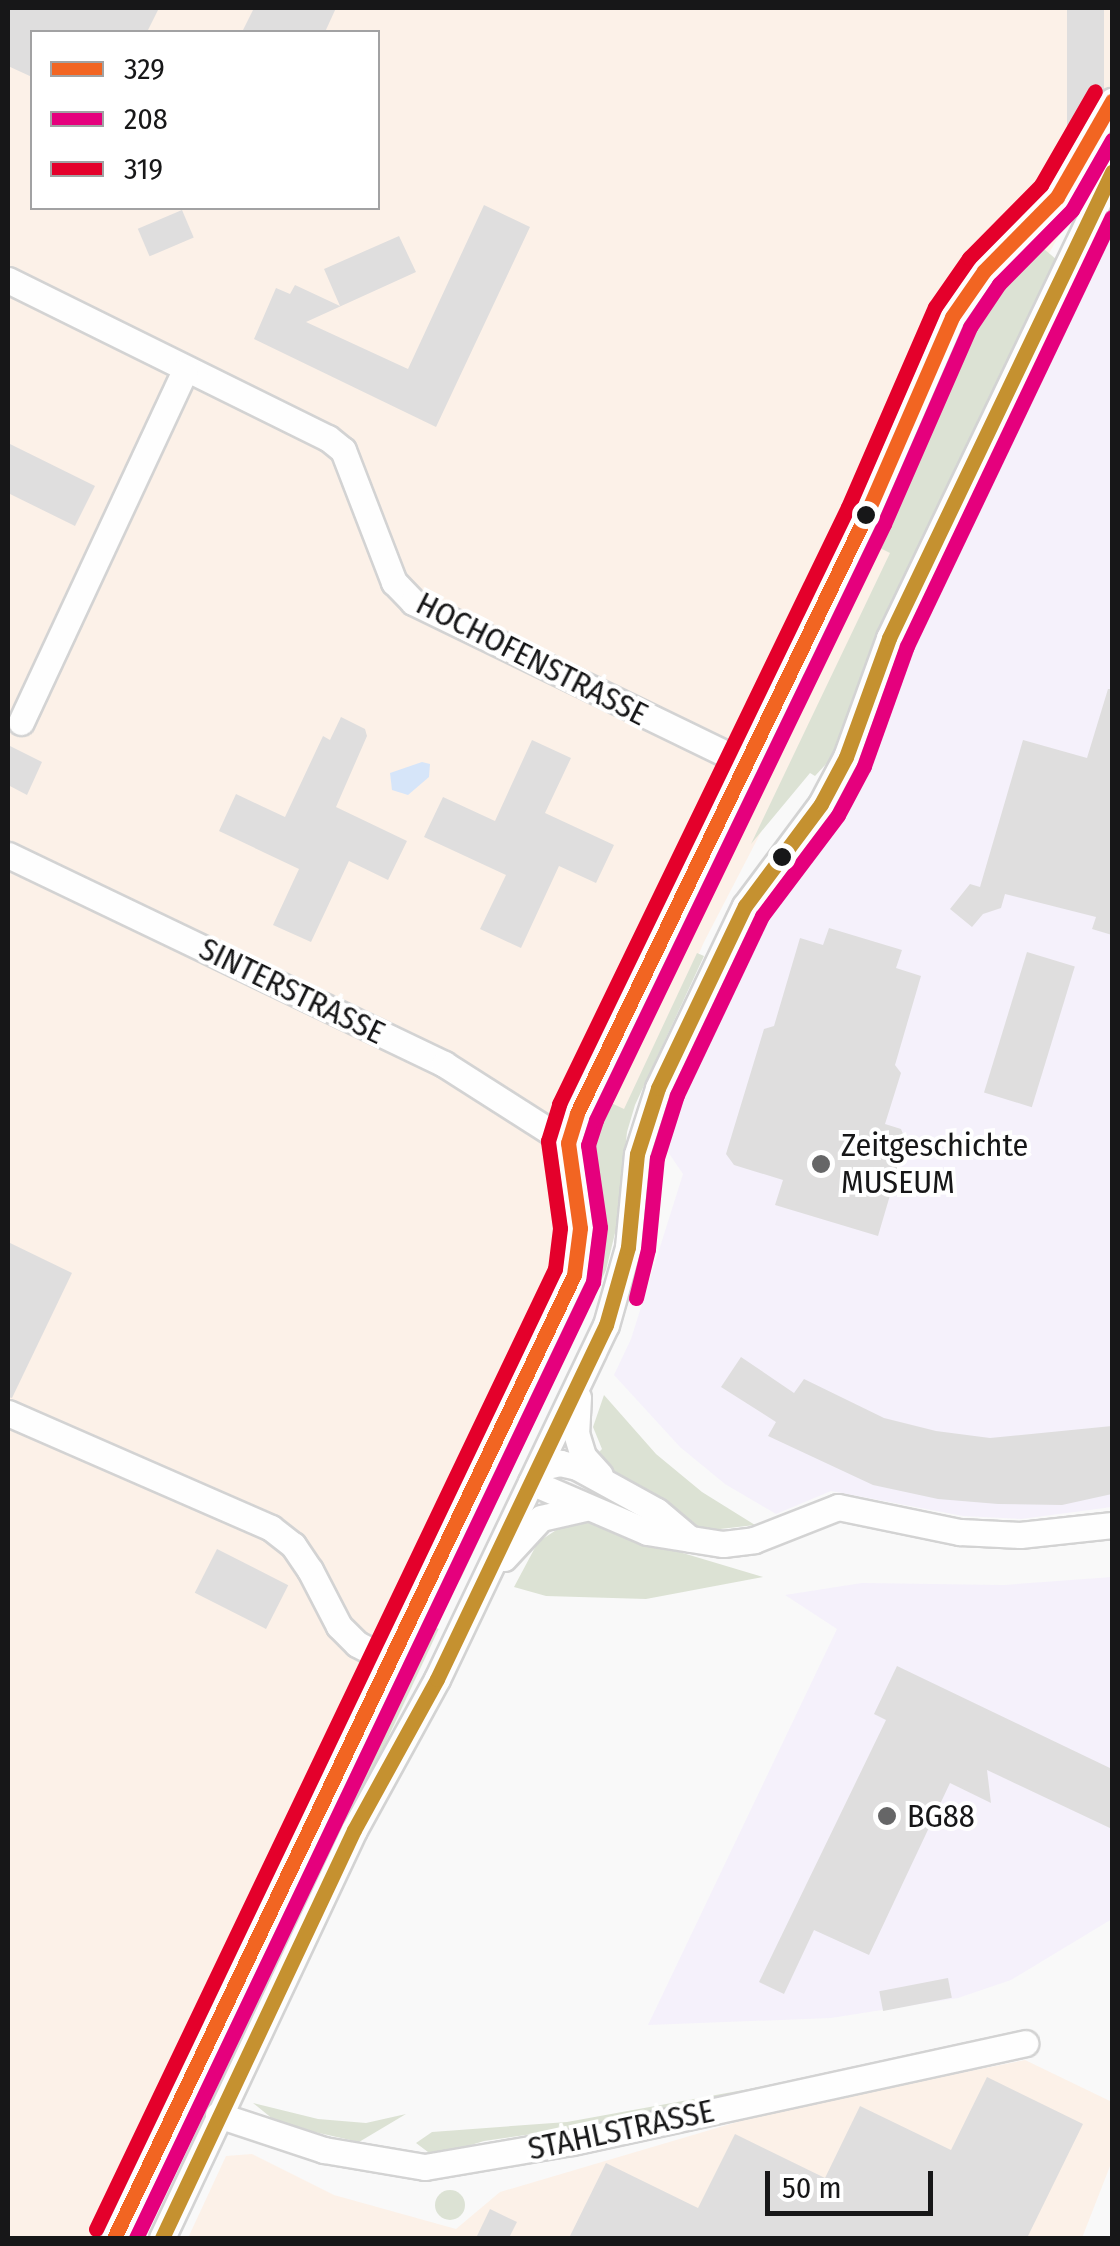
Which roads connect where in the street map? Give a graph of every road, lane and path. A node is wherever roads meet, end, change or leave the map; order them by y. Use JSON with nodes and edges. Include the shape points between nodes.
{"nodes":[{"id":1,"x":1112,"y":101,"type":"edge"},
{"id":2,"x":1112,"y":172,"type":"edge"},
{"id":3,"x":8,"y":280,"type":"edge"},
{"id":4,"x":185,"y":370,"type":"junction"},
{"id":5,"x":21,"y":722,"type":"dead end"},
{"id":6,"x":746,"y":764,"type":"junction"},
{"id":7,"x":8,"y":854,"type":"edge"},
{"id":8,"x":568,"y":1143,"type":"junction"},
{"id":9,"x":579,"y":1382,"type":"junction"},
{"id":10,"x":8,"y":1413,"type":"edge"},
{"id":11,"x":535,"y":1475,"type":"junction"},
{"id":12,"x":606,"y":1481,"type":"junction"},
{"id":13,"x":588,"y":1507,"type":"junction"},
{"id":14,"x":1112,"y":1525,"type":"edge"},
{"id":15,"x":692,"y":1542,"type":"junction"},
{"id":16,"x":484,"y":1580,"type":"junction"},
{"id":17,"x":390,"y":1660,"type":"junction"},
{"id":18,"x":1025,"y":2043,"type":"dead end"},
{"id":19,"x":218,"y":2115,"type":"junction"},
{"id":20,"x":114,"y":2238,"type":"edge"},
{"id":21,"x":162,"y":2238,"type":"edge"}],
"edges":[{"from":1,"to":6,"type":"street","via":[[1057,197],[984,270],[952,317]]},
{"from":2,"to":9,"type":"street","via":[[889,638],[839,770],[745,906],[658,1088],[637,1154],[616,1296]]},
{"from":3,"to":4,"type":"street","name":"HOCHOFENSTRASSE"},
{"from":4,"to":5,"type":"street"},
{"from":4,"to":6,"type":"street","name":"HOCHOFENSTRASSE","via":[[343,450],[394,582],[413,602]]},
{"from":6,"to":8,"type":"street"},
{"from":7,"to":8,"type":"street","name":"SINTERSTRASSE","via":[[444,1064]]},
{"from":8,"to":17,"type":"street","via":[[580,1228],[574,1275]]},
{"from":9,"to":11,"type":"street"},
{"from":9,"to":12,"type":"street","via":[[576,1433],[583,1456]]},
{"from":10,"to":17,"type":"street","via":[[272,1528],[293,1545],[339,1626]]},
{"from":11,"to":12,"type":"street","via":[[560,1463]]},
{"from":11,"to":13,"type":"street"},
{"from":11,"to":16,"type":"street"},
{"from":12,"to":15,"type":"street","via":[[657,1511]]},
{"from":13,"to":15,"type":"street"},
{"from":13,"to":16,"type":"street","via":[[542,1518]]},
{"from":14,"to":15,"type":"street","via":[[1020,1535],[960,1532],[838,1507],[754,1540]]},
{"from":16,"to":19,"type":"street","via":[[354,1830]]},
{"from":17,"to":20,"type":"street"},
{"from":18,"to":19,"type":"street","name":"STAHLSTRASSE","via":[[572,2142],[425,2167],[324,2150]]},
{"from":19,"to":21,"type":"street"}]}
